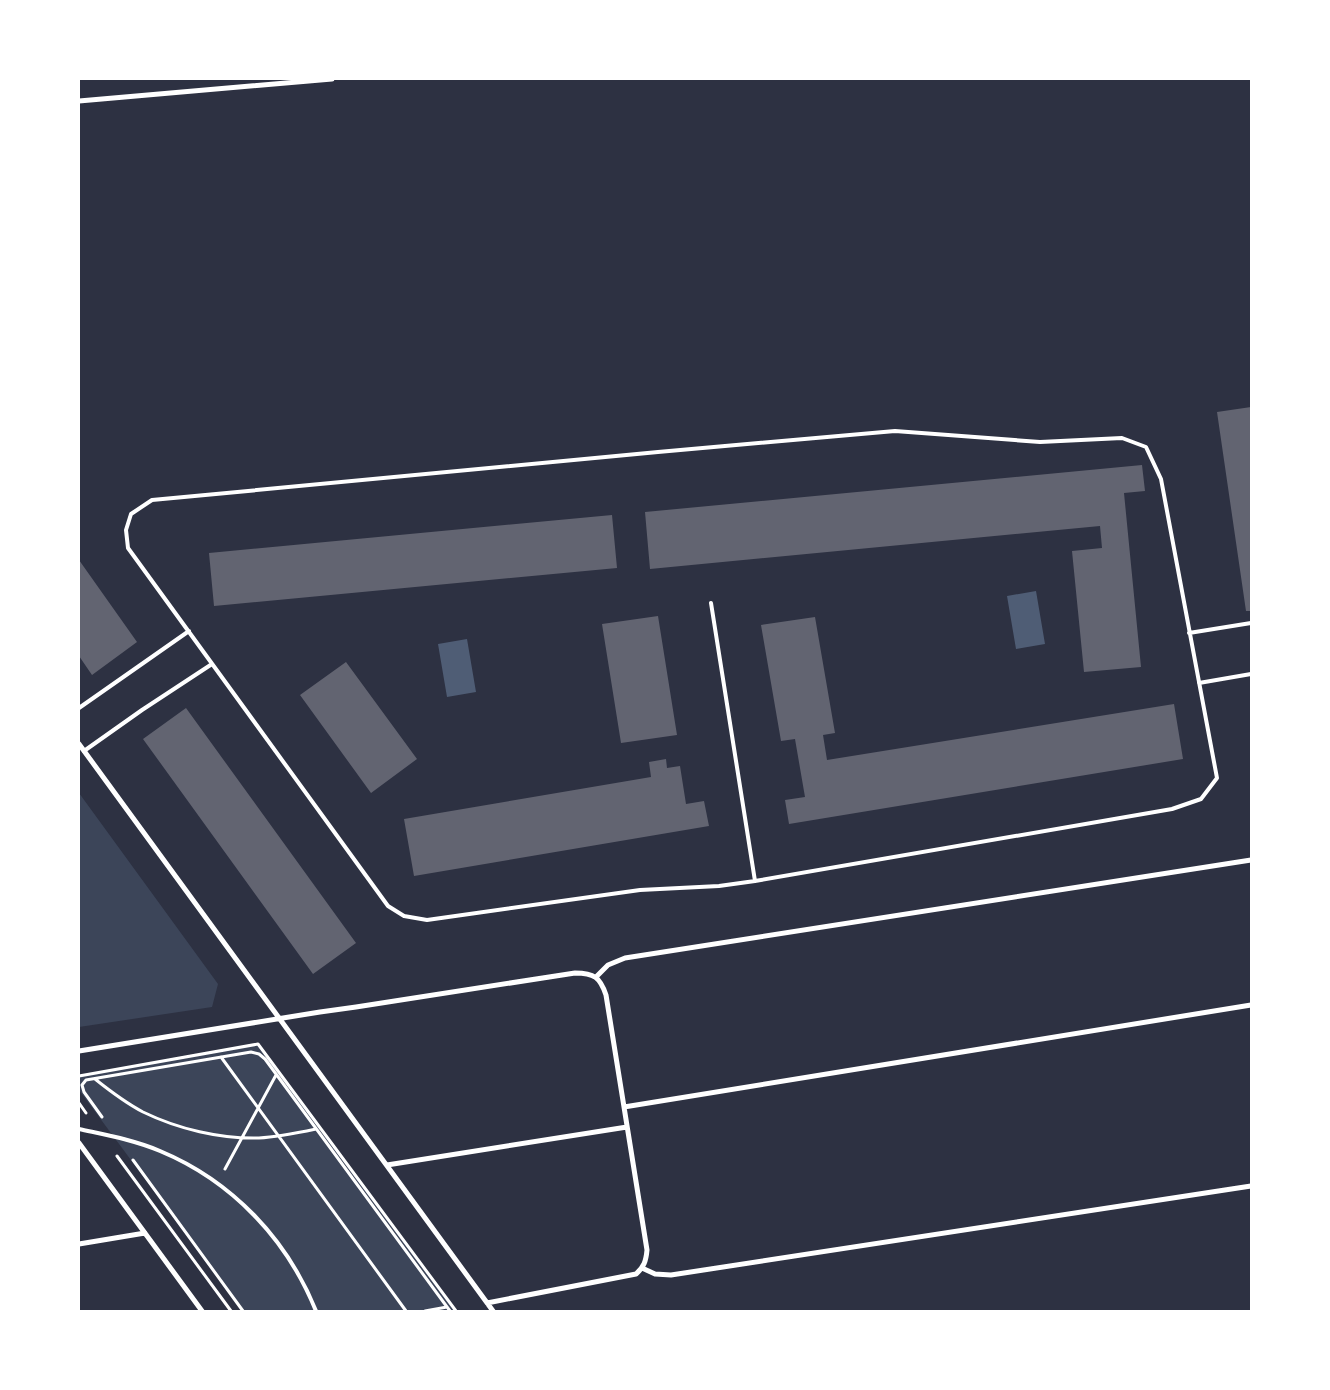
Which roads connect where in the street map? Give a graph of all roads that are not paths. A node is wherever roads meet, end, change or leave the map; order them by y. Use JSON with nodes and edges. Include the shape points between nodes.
{"nodes":[{"id":1,"x":332,"y":79,"type":"edge"},
{"id":2,"x":79,"y":101,"type":"edge"},
{"id":3,"x":712,"y":603,"type":"dead end"},
{"id":4,"x":1251,"y":623,"type":"edge"},
{"id":5,"x":189,"y":631,"type":"junction"},
{"id":6,"x":1189,"y":633,"type":"junction"},
{"id":7,"x":212,"y":664,"type":"junction"},
{"id":8,"x":1251,"y":674,"type":"edge"},
{"id":9,"x":1198,"y":682,"type":"junction"},
{"id":10,"x":79,"y":708,"type":"edge"},
{"id":11,"x":79,"y":744,"type":"edge"},
{"id":12,"x":84,"y":752,"type":"junction"},
{"id":13,"x":1251,"y":860,"type":"edge"},
{"id":14,"x":755,"y":881,"type":"junction"},
{"id":15,"x":596,"y":977,"type":"junction"},
{"id":16,"x":1251,"y":1005,"type":"edge"},
{"id":17,"x":280,"y":1019,"type":"junction"},
{"id":18,"x":79,"y":1051,"type":"edge"},
{"id":19,"x":624,"y":1107,"type":"junction"},
{"id":20,"x":627,"y":1128,"type":"junction"},
{"id":21,"x":79,"y":1129,"type":"edge"},
{"id":22,"x":79,"y":1143,"type":"edge"},
{"id":23,"x":386,"y":1165,"type":"junction"},
{"id":24,"x":1251,"y":1186,"type":"edge"},
{"id":25,"x":145,"y":1233,"type":"junction"},
{"id":26,"x":79,"y":1244,"type":"edge"},
{"id":27,"x":642,"y":1268,"type":"junction"},
{"id":28,"x":487,"y":1302,"type":"junction"},
{"id":29,"x":202,"y":1311,"type":"edge"},
{"id":30,"x":316,"y":1311,"type":"edge"},
{"id":31,"x":493,"y":1311,"type":"edge"}],
"edges":[{"from":1,"to":2,"type":"street"},
{"from":3,"to":14,"type":"lane"},
{"from":4,"to":6,"type":"lane"},
{"from":5,"to":6,"type":"lane","via":[[128,548],[126,530],[131,514],[152,500],[896,431],[1040,442],[1122,438],[1146,447],[1162,479]]},
{"from":5,"to":7,"type":"lane"},
{"from":5,"to":10,"type":"lane"},
{"from":6,"to":9,"type":"lane"},
{"from":7,"to":12,"type":"lane"},
{"from":7,"to":14,"type":"lane","via":[[388,906],[404,916],[427,920],[640,890]]},
{"from":8,"to":9,"type":"lane"},
{"from":9,"to":14,"type":"lane","via":[[1217,778],[1201,799],[1172,809]]},
{"from":11,"to":12,"type":"street"},
{"from":12,"to":17,"type":"street"},
{"from":13,"to":15,"type":"street","via":[[625,958],[608,965]]},
{"from":15,"to":17,"type":"street","via":[[575,973]]},
{"from":15,"to":19,"type":"street","via":[[606,995]]},
{"from":16,"to":19,"type":"street"},
{"from":17,"to":18,"type":"street"},
{"from":17,"to":23,"type":"street"},
{"from":19,"to":20,"type":"street"},
{"from":20,"to":23,"type":"street"},
{"from":20,"to":27,"type":"street","via":[[647,1250]]},
{"from":21,"to":30,"type":"lane","via":[[158,1150],[217,1183],[270,1233],[296,1269]]},
{"from":22,"to":25,"type":"street"},
{"from":23,"to":28,"type":"street"},
{"from":24,"to":27,"type":"street","via":[[671,1275],[655,1274]]},
{"from":25,"to":26,"type":"street"},
{"from":25,"to":29,"type":"street"},
{"from":27,"to":28,"type":"street","via":[[624,1278]]},
{"from":28,"to":31,"type":"street"}]}
